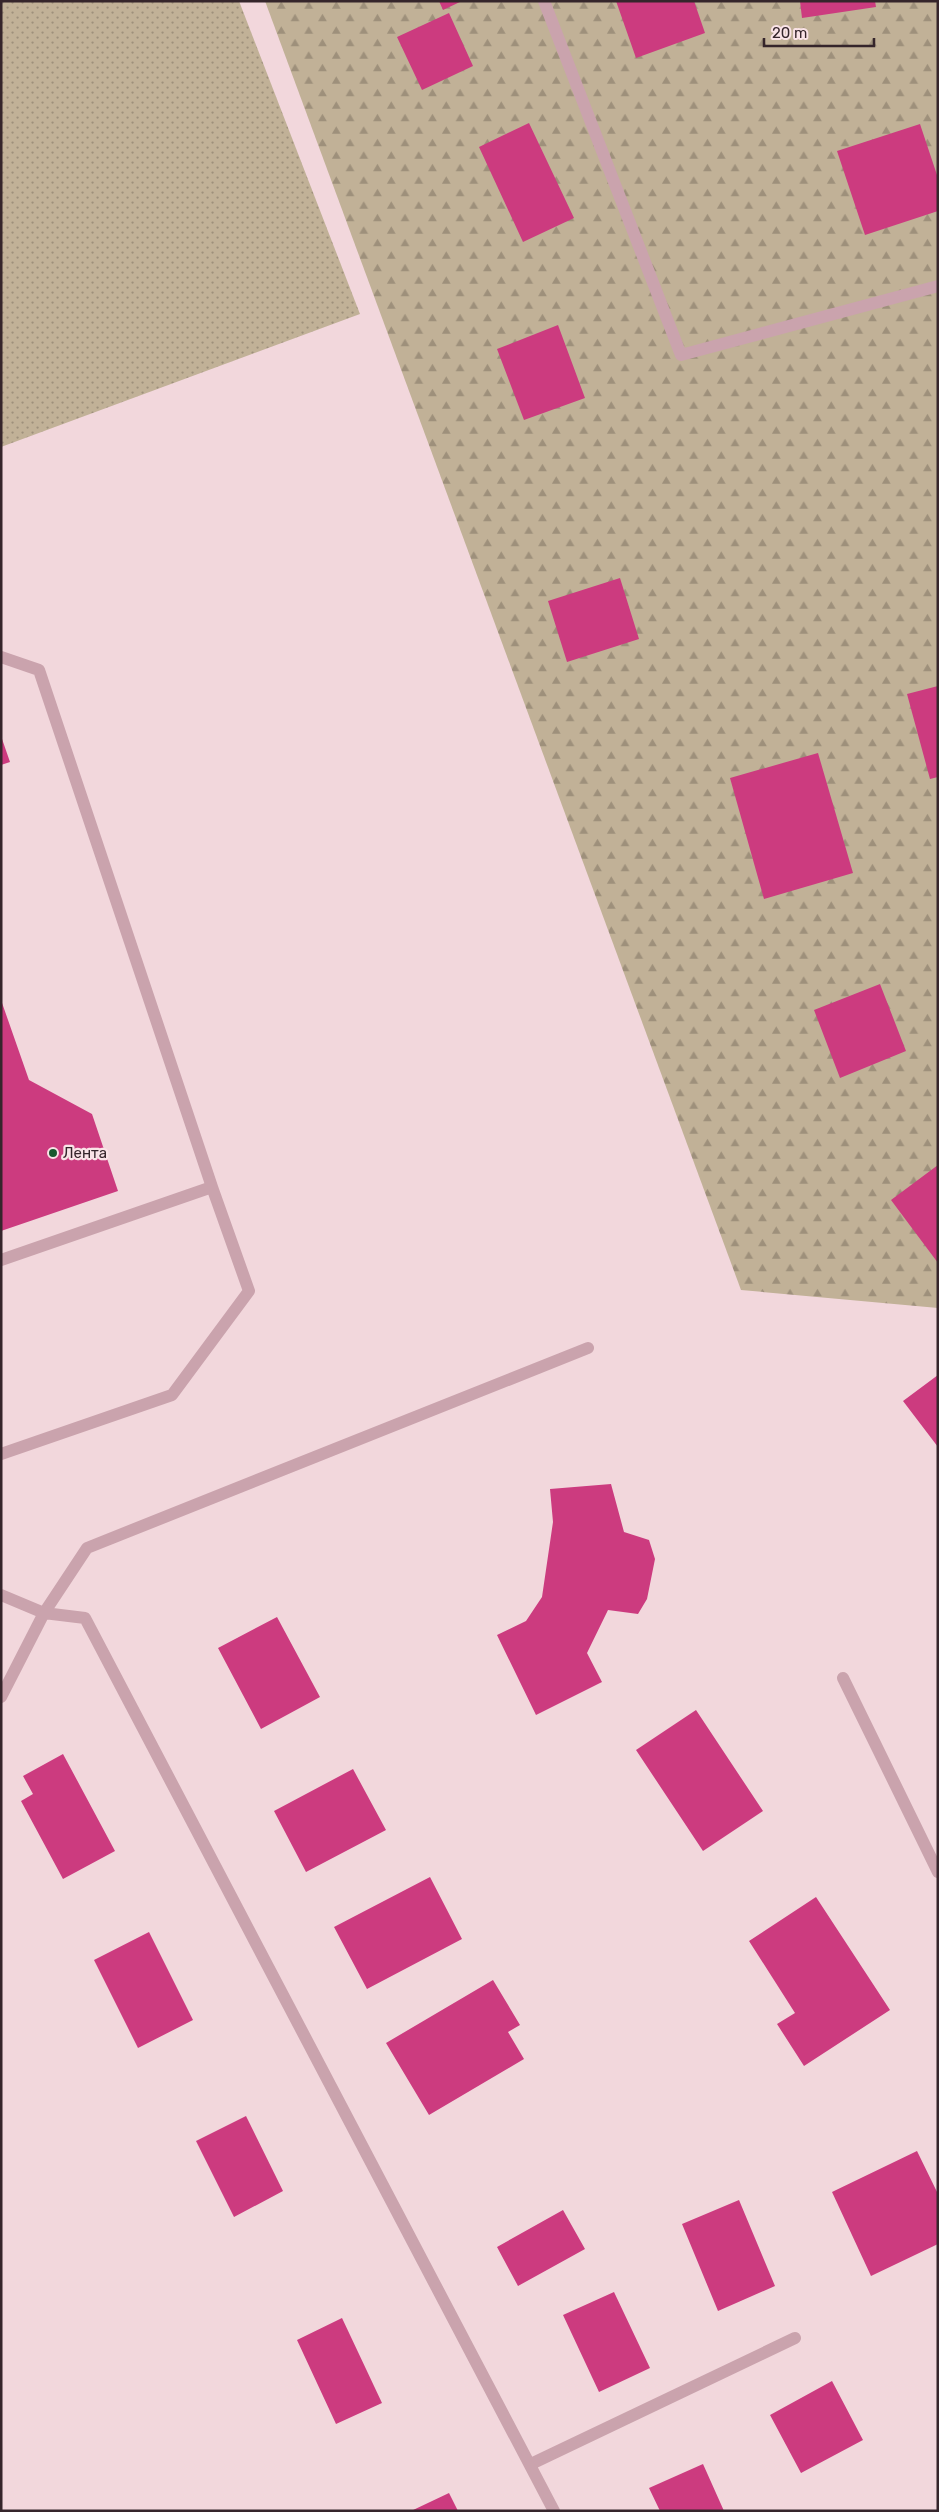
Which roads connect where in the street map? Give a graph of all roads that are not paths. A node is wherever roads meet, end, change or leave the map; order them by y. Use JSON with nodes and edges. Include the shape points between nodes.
{"nodes":[{"id":1,"x":544,"y":1,"type":"edge"},
{"id":2,"x":938,"y":286,"type":"edge"},
{"id":3,"x":1,"y":657,"type":"edge"},
{"id":4,"x":212,"y":1187,"type":"junction"},
{"id":5,"x":1,"y":1260,"type":"edge"},
{"id":6,"x":588,"y":1348,"type":"dead end"},
{"id":7,"x":1,"y":1454,"type":"edge"},
{"id":8,"x":1,"y":1595,"type":"edge"},
{"id":9,"x":44,"y":1613,"type":"junction"},
{"id":10,"x":843,"y":1678,"type":"dead end"},
{"id":11,"x":1,"y":1698,"type":"edge"},
{"id":12,"x":938,"y":1872,"type":"edge"},
{"id":13,"x":794,"y":2338,"type":"dead end"},
{"id":14,"x":531,"y":2464,"type":"junction"},
{"id":15,"x":554,"y":2511,"type":"edge"}],
"edges":[{"from":1,"to":2,"type":"street","via":[[682,355]]},
{"from":3,"to":4,"type":"street","via":[[39,670]]},
{"from":4,"to":5,"type":"street"},
{"from":4,"to":7,"type":"street","via":[[248,1291],[172,1395]]},
{"from":6,"to":9,"type":"street","via":[[87,1548]]},
{"from":8,"to":9,"type":"street"},
{"from":9,"to":11,"type":"street"},
{"from":9,"to":14,"type":"street","via":[[85,1618]]},
{"from":10,"to":12,"type":"street"},
{"from":13,"to":14,"type":"street"},
{"from":14,"to":15,"type":"street"}]}
